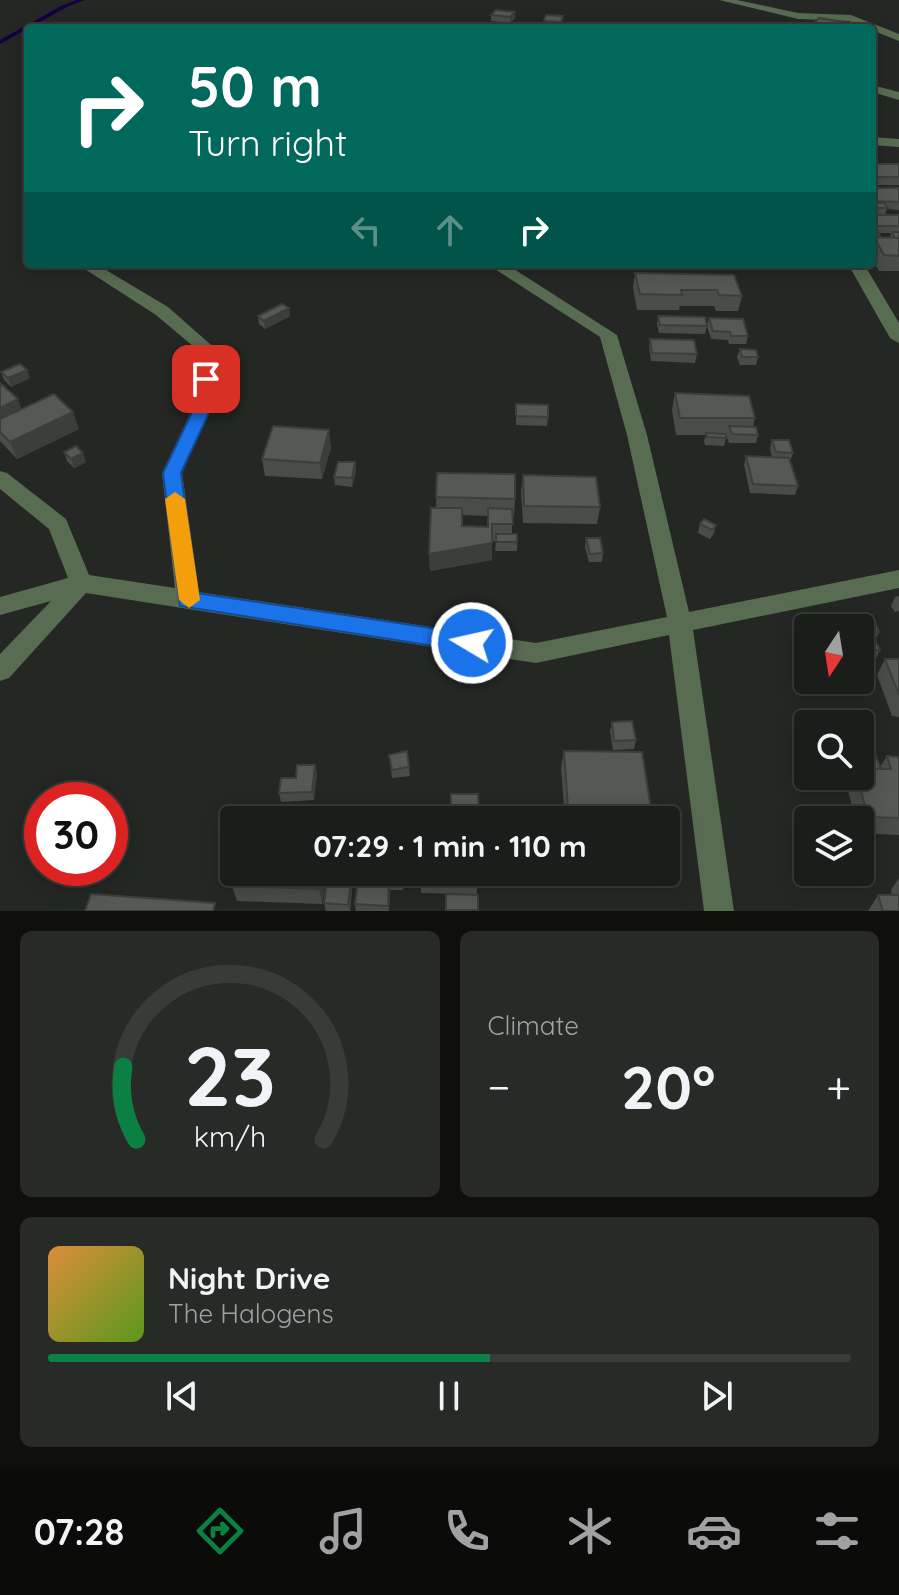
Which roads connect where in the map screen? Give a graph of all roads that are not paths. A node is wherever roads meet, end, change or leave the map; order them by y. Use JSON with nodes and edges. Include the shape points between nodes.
{"nodes":[{"id":1,"x":724,"y":0,"type":"edge"},
{"id":2,"x":865,"y":24,"type":"edge"},
{"id":3,"x":876,"y":28,"type":"edge"},
{"id":4,"x":899,"y":38,"type":"edge"},
{"id":5,"x":876,"y":89,"type":"edge"},
{"id":6,"x":899,"y":96,"type":"edge"},
{"id":7,"x":876,"y":141,"type":"edge"},
{"id":8,"x":899,"y":143,"type":"edge"},
{"id":9,"x":92,"y":268,"type":"edge"},
{"id":10,"x":501,"y":268,"type":"edge"},
{"id":11,"x":858,"y":268,"type":"edge"},
{"id":12,"x":899,"y":338,"type":"edge"},
{"id":13,"x":0,"y":478,"type":"edge"},
{"id":14,"x":899,"y":579,"type":"edge"},
{"id":15,"x":81,"y":583,"type":"junction"},
{"id":16,"x":188,"y":600,"type":"junction"},
{"id":17,"x":0,"y":606,"type":"edge"},
{"id":18,"x":680,"y":624,"type":"junction"},
{"id":19,"x":0,"y":671,"type":"edge"},
{"id":20,"x":719,"y":911,"type":"edge"}],
"edges":[{"from":1,"to":2,"type":"street"},
{"from":3,"to":4,"type":"street"},
{"from":5,"to":6,"type":"street"},
{"from":7,"to":8,"type":"street"},
{"from":9,"to":16,"type":"street","via":[[162,311],[209,351],[203,406],[172,473]]},
{"from":10,"to":18,"type":"street","via":[[608,335]]},
{"from":11,"to":12,"type":"street"},
{"from":13,"to":15,"type":"street","via":[[58,525]]},
{"from":14,"to":18,"type":"street"},
{"from":15,"to":16,"type":"street"},
{"from":15,"to":17,"type":"street"},
{"from":15,"to":19,"type":"street"},
{"from":16,"to":18,"type":"street","via":[[536,653]]},
{"from":18,"to":20,"type":"street"}]}
